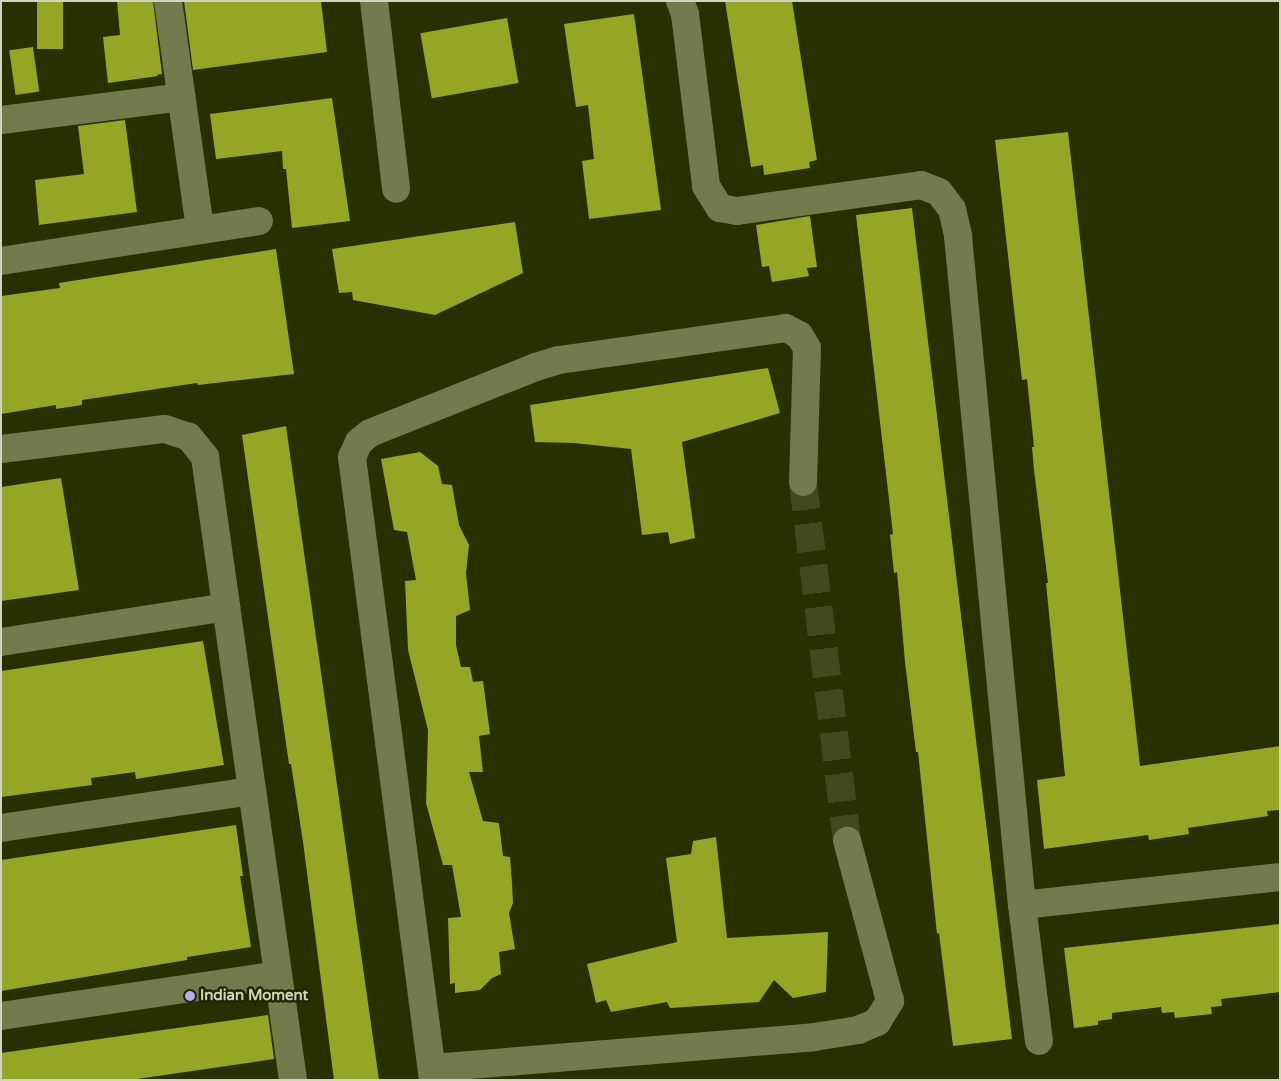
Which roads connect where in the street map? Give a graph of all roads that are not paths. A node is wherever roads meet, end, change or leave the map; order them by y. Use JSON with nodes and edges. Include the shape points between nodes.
{"nodes":[{"id":1,"x":168,"y":1,"type":"edge"},
{"id":2,"x":374,"y":1,"type":"edge"},
{"id":3,"x":680,"y":1,"type":"edge"},
{"id":4,"x":182,"y":97,"type":"junction"},
{"id":5,"x":1,"y":120,"type":"edge"},
{"id":6,"x":396,"y":189,"type":"dead end"},
{"id":7,"x":259,"y":222,"type":"dead end"},
{"id":8,"x":200,"y":230,"type":"junction"},
{"id":9,"x":1,"y":261,"type":"edge"},
{"id":10,"x":1,"y":449,"type":"edge"},
{"id":11,"x":803,"y":482,"type":"tunnel mouth"},
{"id":12,"x":226,"y":607,"type":"junction"},
{"id":13,"x":1,"y":642,"type":"edge"},
{"id":14,"x":252,"y":790,"type":"junction"},
{"id":15,"x":1,"y":828,"type":"edge"},
{"id":16,"x":847,"y":841,"type":"tunnel mouth"},
{"id":17,"x":1280,"y":877,"type":"edge"},
{"id":18,"x":1022,"y":905,"type":"junction"},
{"id":19,"x":278,"y":975,"type":"junction"},
{"id":20,"x":1,"y":1016,"type":"edge"},
{"id":21,"x":1039,"y":1041,"type":"dead end"},
{"id":22,"x":433,"y":1074,"type":"edge"},
{"id":23,"x":293,"y":1080,"type":"edge"}],
"edges":[{"from":1,"to":4,"type":"street"},
{"from":2,"to":6,"type":"street"},
{"from":3,"to":18,"type":"street","via":[[685,14],[706,186],[720,208],[737,211],[921,185],[940,192],[952,208],[959,246]]},
{"from":4,"to":5,"type":"street"},
{"from":4,"to":8,"type":"street"},
{"from":7,"to":8,"type":"street"},
{"from":8,"to":9,"type":"street"},
{"from":10,"to":12,"type":"street","via":[[165,429],[189,437],[205,457]]},
{"from":11,"to":22,"type":"street","via":[[807,348],[799,335],[786,328],[551,362],[370,433],[359,442],[352,457]]},
{"from":12,"to":13,"type":"street"},
{"from":12,"to":14,"type":"street"},
{"from":14,"to":15,"type":"street"},
{"from":14,"to":19,"type":"street"},
{"from":16,"to":22,"type":"street","via":[[890,1001],[877,1022],[858,1030],[814,1037]]},
{"from":17,"to":18,"type":"street"},
{"from":18,"to":21,"type":"street"},
{"from":19,"to":20,"type":"street"},
{"from":19,"to":23,"type":"street"}]}
